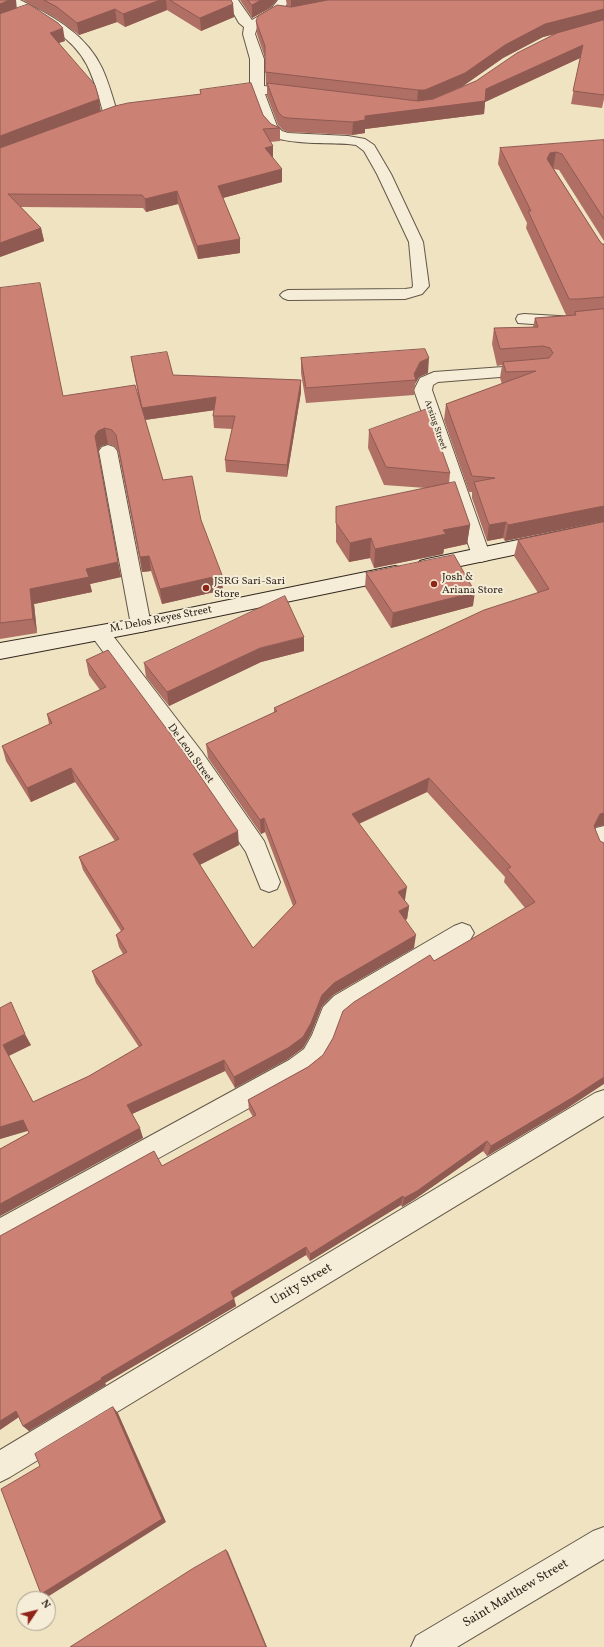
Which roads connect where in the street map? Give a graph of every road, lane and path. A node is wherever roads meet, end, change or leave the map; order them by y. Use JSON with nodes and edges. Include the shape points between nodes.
{"nodes":[{"id":1,"x":10,"y":0,"type":"edge"},
{"id":2,"x":232,"y":0,"type":"edge"},
{"id":3,"x":284,"y":0,"type":"edge"},
{"id":4,"x":31,"y":11,"type":"junction"},
{"id":5,"x":275,"y":12,"type":"junction"},
{"id":6,"x":291,"y":14,"type":"edge"},
{"id":7,"x":19,"y":15,"type":"edge"},
{"id":8,"x":250,"y":26,"type":"junction"},
{"id":9,"x":257,"y":89,"type":"junction"},
{"id":10,"x":210,"y":96,"type":"edge"},
{"id":11,"x":310,"y":96,"type":"edge"},
{"id":12,"x":96,"y":121,"type":"edge"},
{"id":13,"x":288,"y":295,"type":"dead end"},
{"id":14,"x":524,"y":319,"type":"dead end"},
{"id":15,"x":604,"y":319,"type":"edge"},
{"id":16,"x":540,"y":369,"type":"edge"},
{"id":17,"x":108,"y":451,"type":"dead end"},
{"id":18,"x":604,"y":530,"type":"edge"},
{"id":19,"x":481,"y":555,"type":"junction"},
{"id":20,"x":141,"y":625,"type":"junction"},
{"id":21,"x":100,"y":633,"type":"junction"},
{"id":22,"x":0,"y":651,"type":"edge"},
{"id":23,"x":604,"y":835,"type":"edge"},
{"id":24,"x":604,"y":847,"type":"edge"},
{"id":25,"x":269,"y":882,"type":"dead end"},
{"id":26,"x":462,"y":933,"type":"dead end"},
{"id":27,"x":604,"y":1102,"type":"edge"},
{"id":28,"x":0,"y":1233,"type":"edge"},
{"id":29,"x":0,"y":1467,"type":"edge"},
{"id":30,"x":604,"y":1542,"type":"edge"},
{"id":31,"x":427,"y":1647,"type":"edge"}],
"edges":[{"from":1,"to":4,"type":"street"},
{"from":2,"to":8,"type":"street"},
{"from":3,"to":5,"type":"street"},
{"from":4,"to":7,"type":"street"},
{"from":4,"to":12,"type":"street","via":[[77,42],[92,60],[117,114]]},
{"from":5,"to":6,"type":"street"},
{"from":5,"to":8,"type":"street"},
{"from":8,"to":9,"type":"street","via":[[249,34],[257,59]]},
{"from":9,"to":10,"type":"street"},
{"from":9,"to":11,"type":"street"},
{"from":9,"to":13,"type":"lane","via":[[271,127],[277,134],[288,138],[348,140],[360,142],[369,148],[416,242],[421,286],[417,291],[405,294]]},
{"from":14,"to":15,"type":"street","via":[[576,322]]},
{"from":16,"to":19,"type":"street","name":"Arsing Street","via":[[434,377],[426,382],[423,390]]},
{"from":17,"to":20,"type":"street"},
{"from":18,"to":19,"type":"street","name":"M. Delos Reyes Street"},
{"from":19,"to":20,"type":"street","name":"M. Delos Reyes Street"},
{"from":20,"to":21,"type":"street","name":"M. Delos Reyes Street"},
{"from":21,"to":22,"type":"street","name":"M. Delos Reyes Street"},
{"from":21,"to":25,"type":"street","name":"De Leon Street","via":[[194,758],[252,842]]},
{"from":23,"to":24,"type":"street","via":[[601,840]]},
{"from":26,"to":28,"type":"street","via":[[343,1004],[332,1015],[313,1057],[298,1068]]},
{"from":27,"to":29,"type":"street","name":"Unity Street"},
{"from":30,"to":31,"type":"street","name":"Saint Matthew Street"}]}
